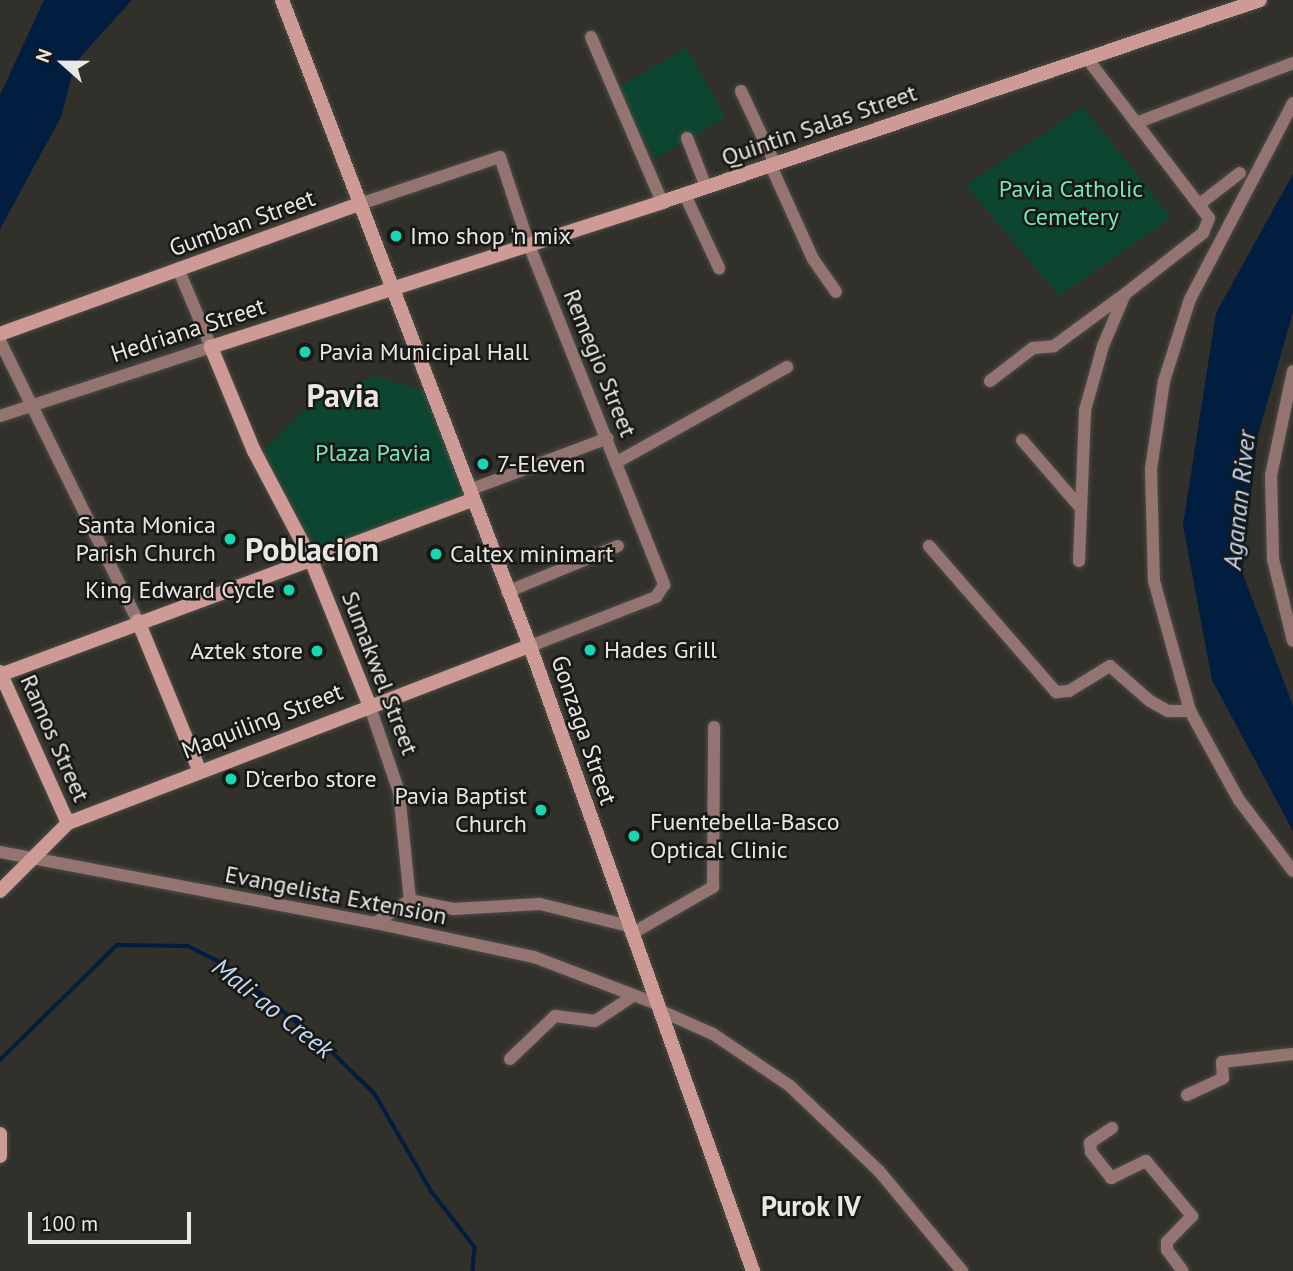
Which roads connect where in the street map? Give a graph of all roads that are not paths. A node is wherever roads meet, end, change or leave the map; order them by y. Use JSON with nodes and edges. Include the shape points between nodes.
{"nodes":[{"id":1,"x":282,"y":0,"type":"edge"},
{"id":2,"x":1260,"y":0,"type":"edge"},
{"id":3,"x":591,"y":37,"type":"dead end"},
{"id":4,"x":1088,"y":60,"type":"junction"},
{"id":5,"x":1293,"y":63,"type":"edge"},
{"id":6,"x":741,"y":91,"type":"dead end"},
{"id":7,"x":1293,"y":103,"type":"edge"},
{"id":8,"x":1136,"y":123,"type":"junction"},
{"id":9,"x":687,"y":138,"type":"dead end"},
{"id":10,"x":500,"y":156,"type":"joint"},
{"id":11,"x":773,"y":165,"type":"junction"},
{"id":12,"x":1240,"y":173,"type":"dead end"},
{"id":13,"x":706,"y":187,"type":"junction"},
{"id":14,"x":685,"y":195,"type":"junction"},
{"id":15,"x":663,"y":202,"type":"junction"},
{"id":16,"x":1201,"y":203,"type":"junction"},
{"id":17,"x":357,"y":205,"type":"junction"},
{"id":18,"x":529,"y":245,"type":"junction"},
{"id":19,"x":719,"y":268,"type":"dead end"},
{"id":20,"x":178,"y":271,"type":"junction"},
{"id":21,"x":390,"y":286,"type":"junction"},
{"id":22,"x":836,"y":292,"type":"dead end"},
{"id":23,"x":1125,"y":294,"type":"junction"},
{"id":24,"x":0,"y":334,"type":"edge"},
{"id":25,"x":0,"y":341,"type":"edge"},
{"id":26,"x":211,"y":347,"type":"junction"},
{"id":27,"x":787,"y":367,"type":"dead end"},
{"id":28,"x":1293,"y":370,"type":"edge"},
{"id":29,"x":990,"y":381,"type":"dead end"},
{"id":30,"x":35,"y":404,"type":"junction"},
{"id":31,"x":0,"y":416,"type":"edge"},
{"id":32,"x":608,"y":438,"type":"junction"},
{"id":33,"x":1022,"y":440,"type":"dead end"},
{"id":34,"x":617,"y":462,"type":"junction"},
{"id":35,"x":471,"y":495,"type":"junction"},
{"id":36,"x":1079,"y":506,"type":"junction"},
{"id":37,"x":618,"y":546,"type":"dead end"},
{"id":38,"x":929,"y":546,"type":"dead end"},
{"id":39,"x":310,"y":557,"type":"junction"},
{"id":40,"x":1079,"y":561,"type":"dead end"},
{"id":41,"x":664,"y":585,"type":"joint"},
{"id":42,"x":507,"y":592,"type":"junction"},
{"id":43,"x":138,"y":621,"type":"junction"},
{"id":44,"x":1293,"y":641,"type":"edge"},
{"id":45,"x":530,"y":646,"type":"junction"},
{"id":46,"x":1,"y":674,"type":"edge"},
{"id":47,"x":369,"y":705,"type":"junction"},
{"id":48,"x":1191,"y":711,"type":"junction"},
{"id":49,"x":714,"y":727,"type":"dead end"},
{"id":50,"x":199,"y":769,"type":"junction"},
{"id":51,"x":68,"y":823,"type":"junction"},
{"id":52,"x":0,"y":852,"type":"edge"},
{"id":53,"x":31,"y":858,"type":"junction"},
{"id":54,"x":1293,"y":871,"type":"edge"},
{"id":55,"x":0,"y":891,"type":"edge"},
{"id":56,"x":410,"y":900,"type":"junction"},
{"id":57,"x":375,"y":923,"type":"junction"},
{"id":58,"x":630,"y":930,"type":"junction"},
{"id":59,"x":633,"y":996,"type":"junction"},
{"id":60,"x":658,"y":1007,"type":"junction"},
{"id":61,"x":1293,"y":1054,"type":"edge"},
{"id":62,"x":510,"y":1059,"type":"dead end"},
{"id":63,"x":1187,"y":1095,"type":"dead end"},
{"id":64,"x":1112,"y":1128,"type":"dead end"},
{"id":65,"x":0,"y":1134,"type":"edge"},
{"id":66,"x":0,"y":1156,"type":"edge"},
{"id":67,"x":753,"y":1271,"type":"edge"},
{"id":68,"x":962,"y":1271,"type":"edge"},
{"id":69,"x":1183,"y":1271,"type":"edge"}],
"edges":[{"from":1,"to":17,"type":"main road","name":"Gonzaga Street"},
{"from":2,"to":4,"type":"main road","name":"Quintin Salas Street"},
{"from":3,"to":15,"type":"street"},
{"from":4,"to":8,"type":"street"},
{"from":4,"to":11,"type":"main road","name":"Quintin Salas Street"},
{"from":5,"to":8,"type":"street"},
{"from":6,"to":11,"type":"street"},
{"from":7,"to":48,"type":"street","via":[[1198,279],[1176,339],[1155,423],[1151,469],[1154,581]]},
{"from":8,"to":16,"type":"street"},
{"from":9,"to":13,"type":"street"},
{"from":10,"to":17,"type":"street","name":"Gumban Street"},
{"from":10,"to":18,"type":"street","name":"Remegio Street"},
{"from":11,"to":13,"type":"main road","name":"Quintin Salas Street"},
{"from":11,"to":22,"type":"street","via":[[813,259]]},
{"from":12,"to":16,"type":"street"},
{"from":13,"to":14,"type":"main road","name":"Quintin Salas Street"},
{"from":14,"to":15,"type":"main road","name":"Quintin Salas Street"},
{"from":14,"to":19,"type":"street"},
{"from":15,"to":18,"type":"main road","name":"Quintin Salas Street"},
{"from":16,"to":23,"type":"street","via":[[1209,218],[1203,233]]},
{"from":17,"to":20,"type":"main road","name":"Gumban Street"},
{"from":17,"to":21,"type":"main road","name":"Gonzaga Street"},
{"from":18,"to":21,"type":"main road","name":"Quintin Salas Street"},
{"from":18,"to":32,"type":"street","name":"Remegio Street"},
{"from":20,"to":24,"type":"main road","name":"Gumban Street"},
{"from":20,"to":26,"type":"street","name":"Sumakwel Street"},
{"from":21,"to":26,"type":"main road","name":"Hedriana Street"},
{"from":21,"to":35,"type":"main road","name":"Gonzaga Street"},
{"from":23,"to":29,"type":"street","via":[[1054,345],[1033,348]]},
{"from":23,"to":36,"type":"street","via":[[1089,390]]},
{"from":25,"to":30,"type":"street"},
{"from":26,"to":30,"type":"street","name":"Hedriana Street"},
{"from":26,"to":39,"type":"main road","name":"Sumakwel Street","via":[[254,451]]},
{"from":27,"to":34,"type":"street"},
{"from":28,"to":44,"type":"street","via":[[1271,475],[1273,559]]},
{"from":30,"to":31,"type":"street","name":"Hedriana Street"},
{"from":30,"to":43,"type":"street"},
{"from":32,"to":34,"type":"street","name":"Remegio Street"},
{"from":32,"to":35,"type":"street"},
{"from":33,"to":36,"type":"street"},
{"from":34,"to":41,"type":"street","name":"Remegio Street"},
{"from":35,"to":39,"type":"main road"},
{"from":35,"to":42,"type":"main road","name":"Gonzaga Street"},
{"from":36,"to":40,"type":"street"},
{"from":37,"to":42,"type":"street"},
{"from":38,"to":48,"type":"street","via":[[1056,692],[1069,691],[1110,666],[1168,711]]},
{"from":39,"to":43,"type":"main road"},
{"from":39,"to":47,"type":"main road","name":"Sumakwel Street"},
{"from":41,"to":45,"type":"street","name":"Maquiling Street","via":[[656,597]]},
{"from":42,"to":45,"type":"main road","name":"Gonzaga Street"},
{"from":43,"to":46,"type":"main road"},
{"from":43,"to":50,"type":"main road"},
{"from":45,"to":47,"type":"main road","name":"Maquiling Street"},
{"from":45,"to":58,"type":"main road","name":"Gonzaga Street"},
{"from":46,"to":51,"type":"main road","name":"Ramos Street"},
{"from":47,"to":50,"type":"main road","name":"Maquiling Street"},
{"from":47,"to":56,"type":"street","name":"Sumakwel Street","via":[[399,792]]},
{"from":48,"to":54,"type":"street","via":[[1239,800]]},
{"from":49,"to":58,"type":"street","via":[[713,887]]},
{"from":50,"to":51,"type":"main road","name":"Maquiling Street"},
{"from":51,"to":53,"type":"main road"},
{"from":52,"to":53,"type":"street","name":"Evangelista Extension"},
{"from":53,"to":55,"type":"main road"},
{"from":53,"to":57,"type":"street","name":"Evangelista Extension"},
{"from":56,"to":57,"type":"street"},
{"from":56,"to":58,"type":"street","via":[[453,909],[540,904]]},
{"from":57,"to":59,"type":"street","name":"Evangelista Extension","via":[[534,957]]},
{"from":58,"to":60,"type":"main road","name":"Gonzaga Street"},
{"from":59,"to":60,"type":"street","name":"Evangelista Extension"},
{"from":59,"to":62,"type":"street","via":[[595,1021],[555,1016]]},
{"from":60,"to":67,"type":"main road","name":"Gonzaga Street"},
{"from":60,"to":68,"type":"street","name":"Evangelista Extension","via":[[713,1034],[798,1093],[879,1171]]},
{"from":61,"to":63,"type":"street","via":[[1222,1062],[1223,1078]]},
{"from":64,"to":69,"type":"street","via":[[1090,1143],[1111,1178],[1146,1161],[1192,1216],[1167,1242],[1167,1250]]},
{"from":65,"to":66,"type":"main road"}]}
